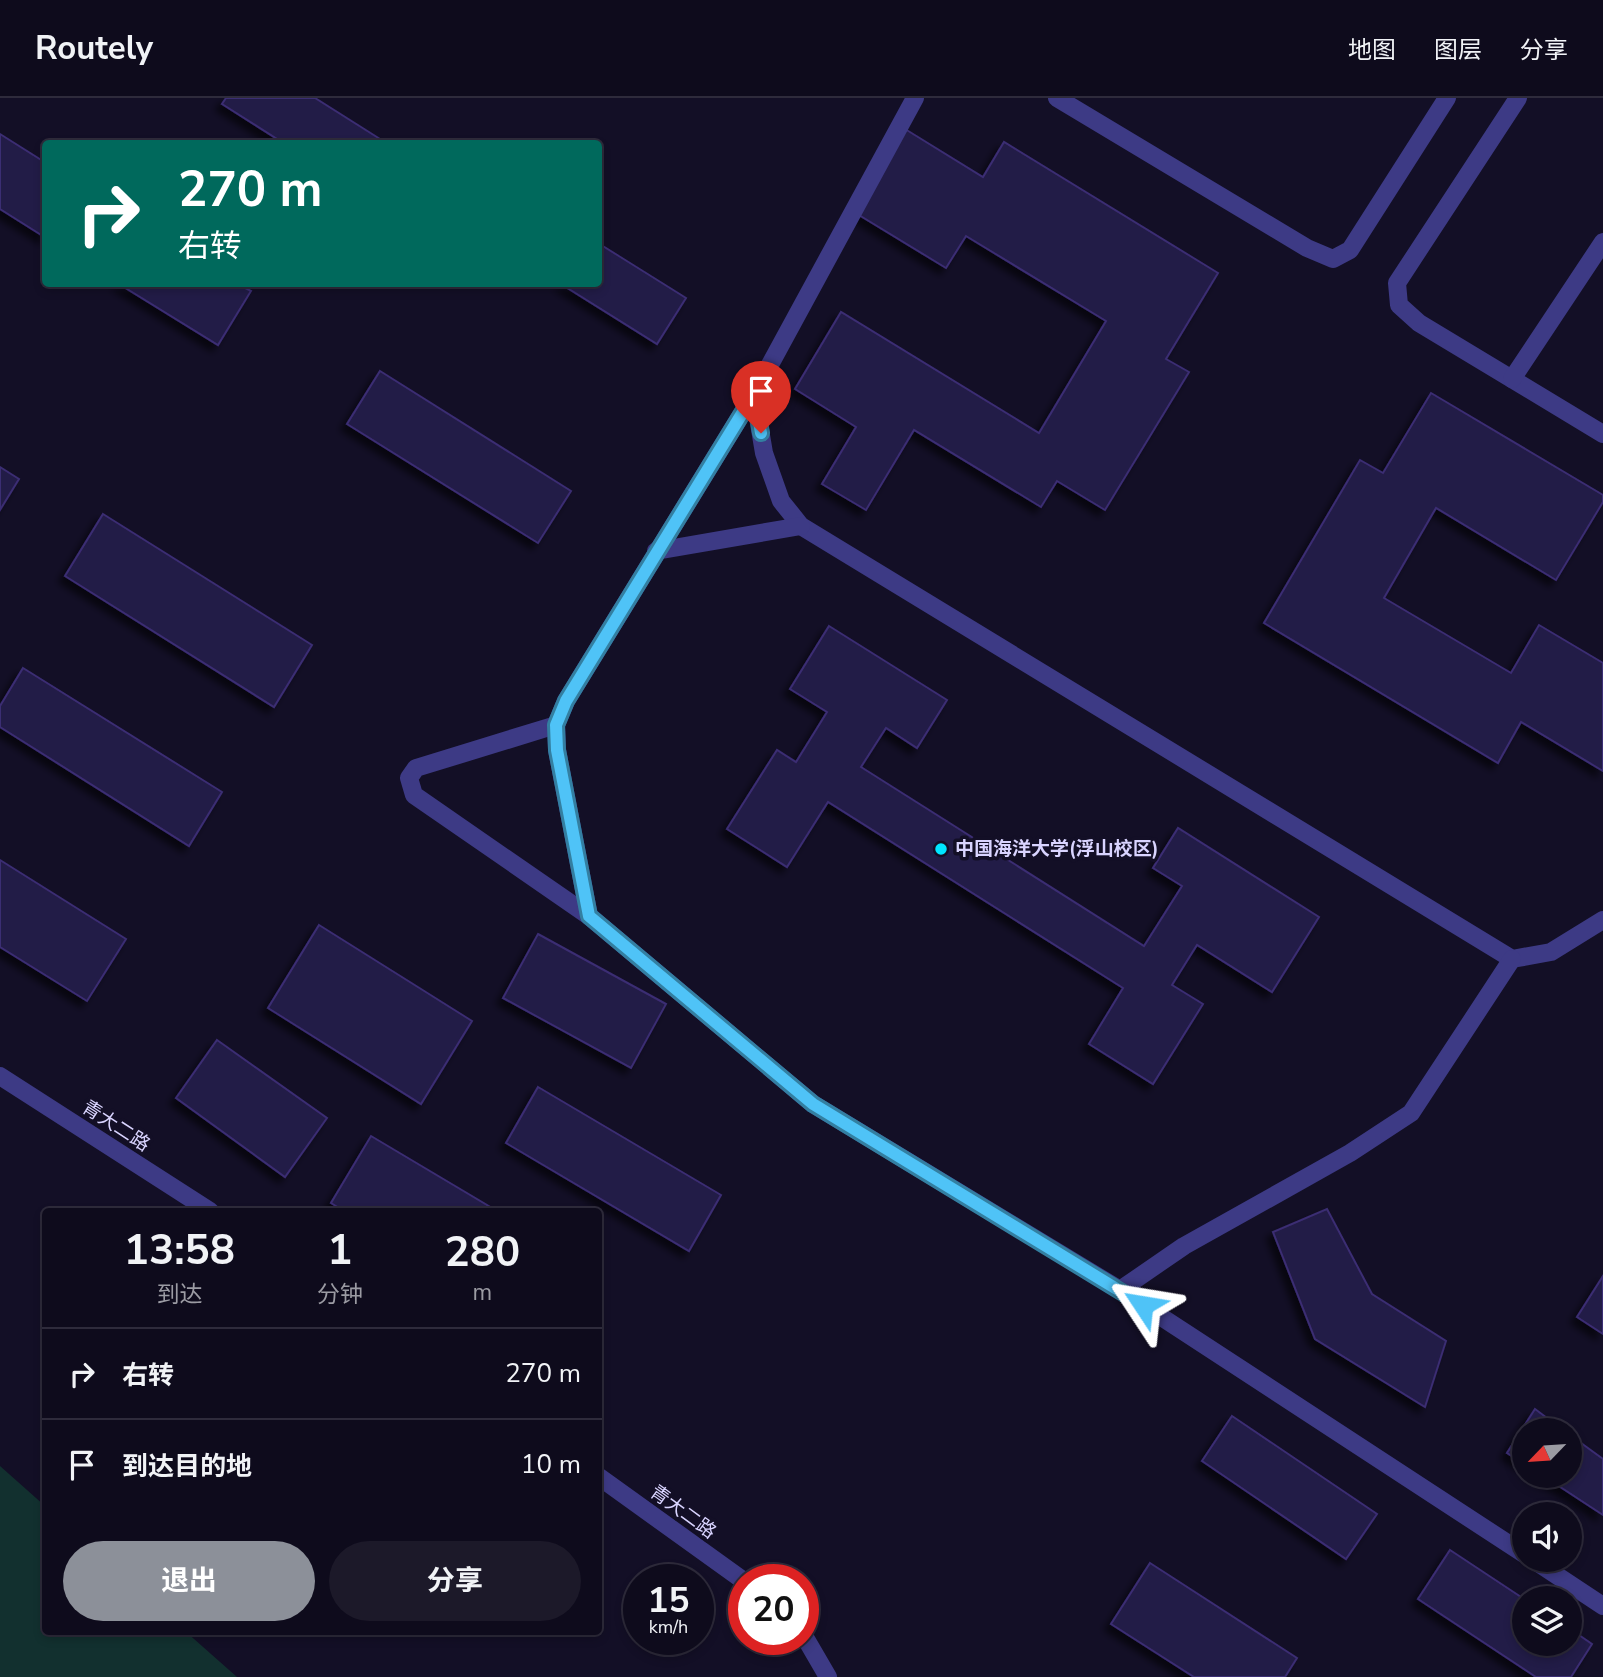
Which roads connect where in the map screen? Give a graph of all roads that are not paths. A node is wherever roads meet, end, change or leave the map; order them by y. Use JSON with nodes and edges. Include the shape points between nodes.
{"nodes":[{"id":1,"x":915,"y":98,"type":"edge"},
{"id":2,"x":1057,"y":98,"type":"edge"},
{"id":3,"x":1447,"y":98,"type":"edge"},
{"id":4,"x":1518,"y":98,"type":"edge"},
{"id":5,"x":1603,"y":242,"type":"edge"},
{"id":6,"x":1511,"y":379,"type":"junction"},
{"id":7,"x":754,"y":394,"type":"junction"},
{"id":8,"x":1603,"y":434,"type":"edge"},
{"id":9,"x":801,"y":526,"type":"junction"},
{"id":10,"x":656,"y":551,"type":"junction"},
{"id":11,"x":556,"y":725,"type":"junction"},
{"id":12,"x":589,"y":916,"type":"junction"},
{"id":13,"x":1603,"y":920,"type":"edge"},
{"id":14,"x":1512,"y":959,"type":"junction"},
{"id":15,"x":0,"y":1076,"type":"edge"},
{"id":16,"x":205,"y":1208,"type":"edge"},
{"id":17,"x":1120,"y":1290,"type":"junction"},
{"id":18,"x":602,"y":1479,"type":"edge"},
{"id":19,"x":1512,"y":1546,"type":"edge"},
{"id":20,"x":728,"y":1569,"type":"edge"},
{"id":21,"x":1552,"y":1572,"type":"edge"},
{"id":22,"x":1603,"y":1606,"type":"edge"},
{"id":23,"x":815,"y":1655,"type":"edge"},
{"id":24,"x":828,"y":1677,"type":"edge"}],
"edges":[{"from":1,"to":7,"type":"street"},
{"from":2,"to":3,"type":"street","via":[[1307,248],[1333,259],[1350,250]]},
{"from":4,"to":6,"type":"street","via":[[1397,283],[1399,305],[1419,323]]},
{"from":5,"to":6,"type":"street"},
{"from":6,"to":8,"type":"street"},
{"from":7,"to":9,"type":"street","via":[[764,453],[782,501]]},
{"from":7,"to":10,"type":"street"},
{"from":9,"to":10,"type":"street"},
{"from":9,"to":14,"type":"street"},
{"from":10,"to":11,"type":"street"},
{"from":11,"to":12,"type":"street"},
{"from":11,"to":12,"type":"street","via":[[416,768],[409,778],[414,795]]},
{"from":12,"to":17,"type":"street","via":[[813,1104]]},
{"from":13,"to":14,"type":"street","via":[[1551,952]]},
{"from":14,"to":17,"type":"street","via":[[1411,1112]]},
{"from":15,"to":16,"type":"street","name":"青大二路"},
{"from":17,"to":19,"type":"street"},
{"from":18,"to":20,"type":"street","name":"青大二路"},
{"from":21,"to":22,"type":"street"},
{"from":23,"to":24,"type":"street"}]}
